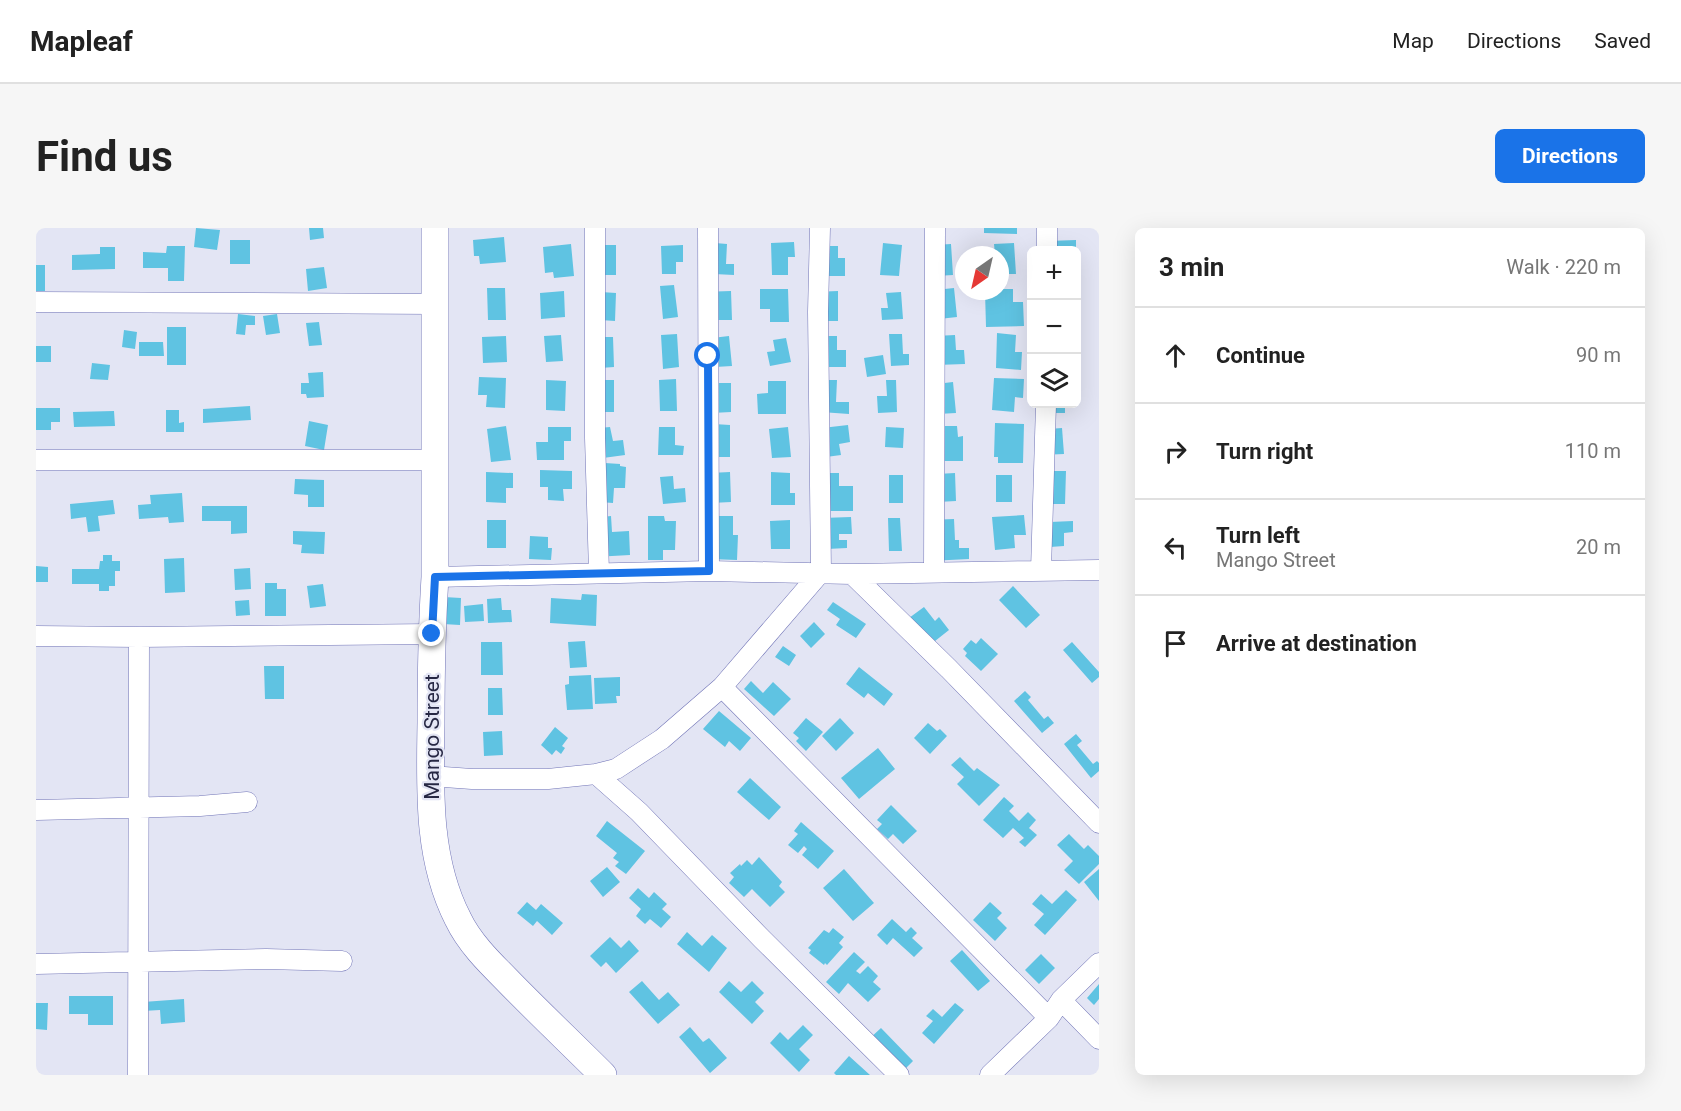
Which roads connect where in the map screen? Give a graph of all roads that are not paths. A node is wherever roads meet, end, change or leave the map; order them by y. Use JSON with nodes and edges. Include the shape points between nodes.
{"nodes":[{"id":1,"x":435,"y":228,"type":"edge"},
{"id":2,"x":595,"y":228,"type":"edge"},
{"id":3,"x":708,"y":228,"type":"edge"},
{"id":4,"x":820,"y":228,"type":"edge"},
{"id":5,"x":935,"y":228,"type":"edge"},
{"id":6,"x":1047,"y":228,"type":"edge"},
{"id":7,"x":1047,"y":246,"type":"edge"},
{"id":8,"x":36,"y":302,"type":"edge"},
{"id":9,"x":436,"y":304,"type":"junction"},
{"id":10,"x":1046,"y":408,"type":"edge"},
{"id":11,"x":36,"y":460,"type":"edge"},
{"id":12,"x":434,"y":460,"type":"junction"},
{"id":13,"x":1041,"y":570,"type":"junction"},
{"id":14,"x":1099,"y":570,"type":"edge"},
{"id":15,"x":709,"y":571,"type":"junction"},
{"id":16,"x":599,"y":572,"type":"junction"},
{"id":17,"x":821,"y":572,"type":"junction"},
{"id":18,"x":934,"y":572,"type":"junction"},
{"id":19,"x":852,"y":573,"type":"junction"},
{"id":20,"x":435,"y":577,"type":"junction"},
{"id":21,"x":432,"y":634,"type":"junction"},
{"id":22,"x":36,"y":636,"type":"edge"},
{"id":23,"x":139,"y":638,"type":"junction"},
{"id":24,"x":723,"y":687,"type":"junction"},
{"id":25,"x":596,"y":774,"type":"junction"},
{"id":26,"x":430,"y":776,"type":"junction"},
{"id":27,"x":247,"y":802,"type":"dead end"},
{"id":28,"x":140,"y":807,"type":"junction"},
{"id":29,"x":37,"y":810,"type":"edge"},
{"id":30,"x":1099,"y":824,"type":"edge"},
{"id":31,"x":342,"y":961,"type":"dead end"},
{"id":32,"x":138,"y":962,"type":"junction"},
{"id":33,"x":1099,"y":963,"type":"edge"},
{"id":34,"x":36,"y":964,"type":"edge"},
{"id":35,"x":1061,"y":1000,"type":"junction"},
{"id":36,"x":1049,"y":1018,"type":"junction"},
{"id":37,"x":1099,"y":1039,"type":"edge"},
{"id":38,"x":138,"y":1075,"type":"edge"},
{"id":39,"x":603,"y":1075,"type":"edge"},
{"id":40,"x":899,"y":1075,"type":"edge"},
{"id":41,"x":990,"y":1075,"type":"edge"}],
"edges":[{"from":1,"to":9,"type":"main road","name":"Mango Street"},
{"from":2,"to":16,"type":"street"},
{"from":3,"to":15,"type":"street"},
{"from":4,"to":17,"type":"street"},
{"from":5,"to":18,"type":"street"},
{"from":6,"to":7,"type":"street"},
{"from":8,"to":9,"type":"street"},
{"from":9,"to":12,"type":"main road","name":"Mango Street"},
{"from":10,"to":13,"type":"street"},
{"from":11,"to":12,"type":"street"},
{"from":12,"to":20,"type":"main road","name":"Mango Street"},
{"from":13,"to":14,"type":"street"},
{"from":13,"to":18,"type":"street"},
{"from":15,"to":16,"type":"street"},
{"from":15,"to":17,"type":"street"},
{"from":16,"to":20,"type":"street"},
{"from":17,"to":19,"type":"street"},
{"from":17,"to":24,"type":"street"},
{"from":18,"to":19,"type":"street"},
{"from":19,"to":30,"type":"street"},
{"from":20,"to":21,"type":"main road","name":"Mango Street"},
{"from":21,"to":23,"type":"street"},
{"from":21,"to":26,"type":"main road","name":"Mango Street"},
{"from":22,"to":23,"type":"street"},
{"from":23,"to":28,"type":"street"},
{"from":24,"to":25,"type":"street","via":[[638,756],[616,769]]},
{"from":24,"to":36,"type":"street"},
{"from":25,"to":26,"type":"street","via":[[548,779]]},
{"from":25,"to":40,"type":"street"},
{"from":26,"to":39,"type":"main road","name":"Mango Street","via":[[433,841],[458,920],[479,951]]},
{"from":27,"to":28,"type":"street"},
{"from":28,"to":29,"type":"street"},
{"from":28,"to":32,"type":"street"},
{"from":31,"to":32,"type":"street"},
{"from":32,"to":34,"type":"street"},
{"from":32,"to":38,"type":"street"},
{"from":33,"to":35,"type":"street"},
{"from":35,"to":36,"type":"street"},
{"from":35,"to":37,"type":"street"},
{"from":36,"to":41,"type":"street"}]}
